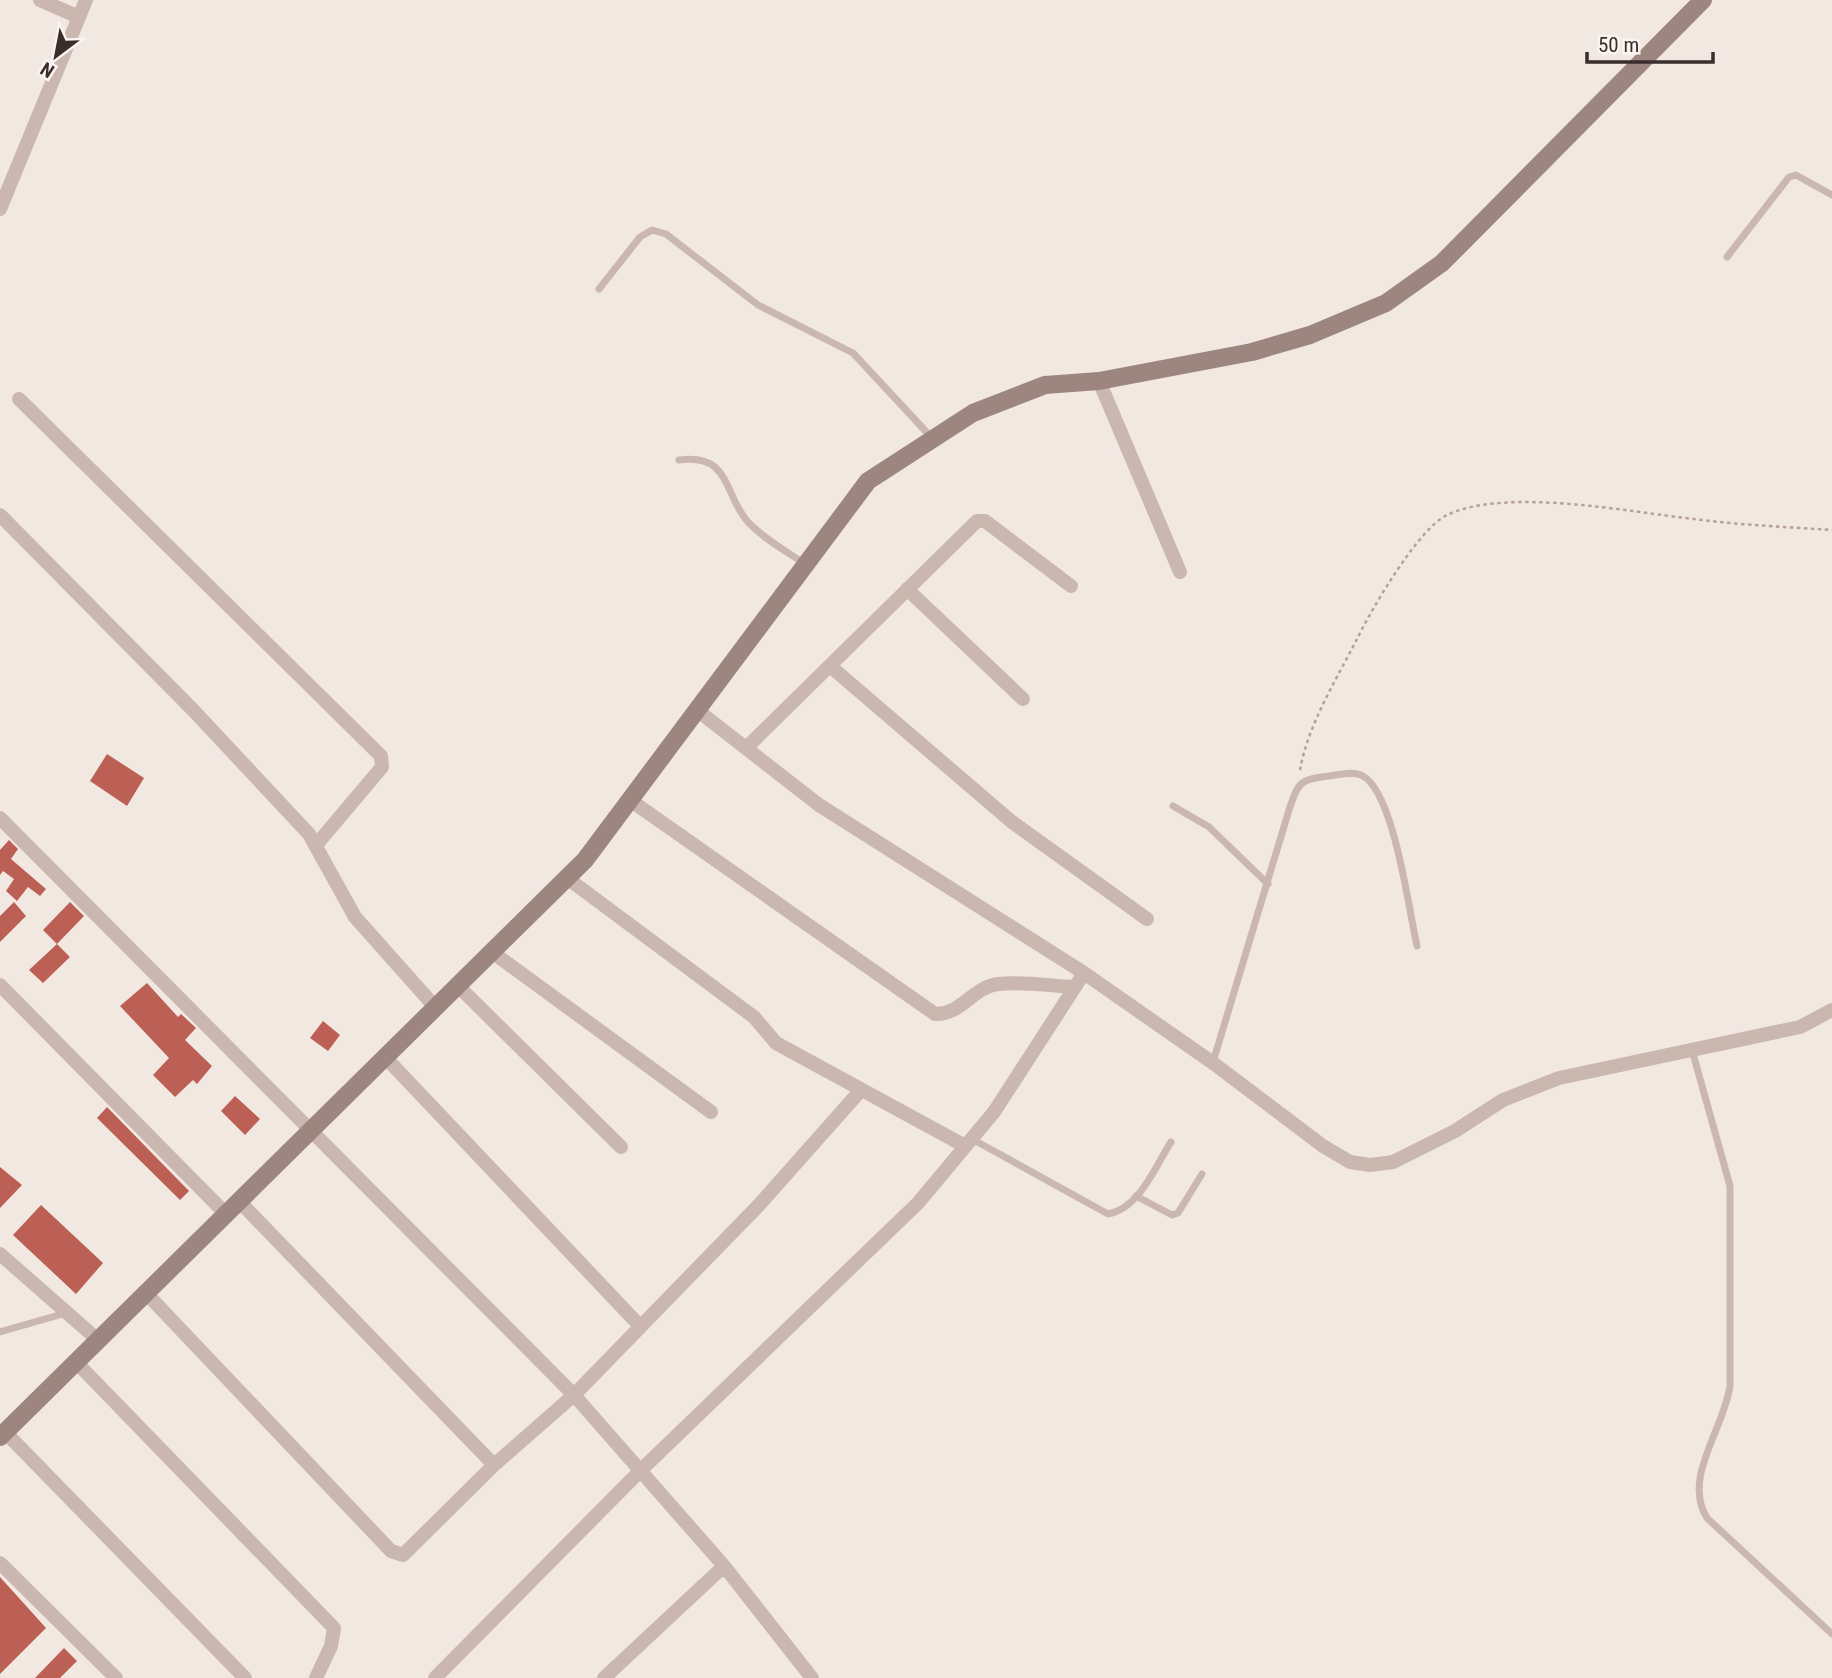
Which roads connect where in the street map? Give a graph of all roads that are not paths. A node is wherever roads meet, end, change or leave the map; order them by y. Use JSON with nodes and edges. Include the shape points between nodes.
{"nodes":[{"id":1,"x":40,"y":0,"type":"edge"},
{"id":2,"x":86,"y":0,"type":"edge"},
{"id":3,"x":1703,"y":0,"type":"edge"},
{"id":4,"x":79,"y":17,"type":"junction"},
{"id":5,"x":1832,"y":195,"type":"edge"},
{"id":6,"x":0,"y":209,"type":"edge"},
{"id":7,"x":1727,"y":257,"type":"dead end"},
{"id":8,"x":599,"y":289,"type":"dead end"},
{"id":9,"x":1099,"y":381,"type":"junction"},
{"id":10,"x":19,"y":399,"type":"dead end"},
{"id":11,"x":933,"y":438,"type":"junction"},
{"id":12,"x":679,"y":460,"type":"dead end"},
{"id":13,"x":0,"y":515,"type":"edge"},
{"id":14,"x":805,"y":565,"type":"junction"},
{"id":15,"x":1180,"y":572,"type":"dead end"},
{"id":16,"x":1072,"y":586,"type":"dead end"},
{"id":17,"x":907,"y":590,"type":"junction"},
{"id":18,"x":830,"y":666,"type":"junction"},
{"id":19,"x":1023,"y":699,"type":"dead end"},
{"id":20,"x":697,"y":710,"type":"junction"},
{"id":21,"x":746,"y":748,"type":"junction"},
{"id":22,"x":630,"y":800,"type":"junction"},
{"id":23,"x":1173,"y":806,"type":"dead end"},
{"id":24,"x":0,"y":818,"type":"edge"},
{"id":25,"x":317,"y":844,"type":"junction"},
{"id":26,"x":567,"y":878,"type":"junction"},
{"id":27,"x":1268,"y":884,"type":"junction"},
{"id":28,"x":1147,"y":919,"type":"dead end"},
{"id":29,"x":1417,"y":946,"type":"dead end"},
{"id":30,"x":492,"y":952,"type":"junction"},
{"id":31,"x":1084,"y":973,"type":"junction"},
{"id":32,"x":0,"y":985,"type":"edge"},
{"id":33,"x":458,"y":986,"type":"junction"},
{"id":34,"x":1075,"y":987,"type":"junction"},
{"id":35,"x":436,"y":1008,"type":"junction"},
{"id":36,"x":1832,"y":1010,"type":"edge"},
{"id":37,"x":1692,"y":1050,"type":"junction"},
{"id":38,"x":386,"y":1058,"type":"junction"},
{"id":39,"x":1213,"y":1063,"type":"junction"},
{"id":40,"x":861,"y":1090,"type":"junction"},
{"id":41,"x":711,"y":1112,"type":"dead end"},
{"id":42,"x":311,"y":1132,"type":"junction"},
{"id":43,"x":968,"y":1142,"type":"junction"},
{"id":44,"x":1171,"y":1142,"type":"dead end"},
{"id":45,"x":621,"y":1146,"type":"dead end"},
{"id":46,"x":1202,"y":1174,"type":"dead end"},
{"id":47,"x":1136,"y":1196,"type":"junction"},
{"id":48,"x":233,"y":1208,"type":"junction"},
{"id":49,"x":0,"y":1255,"type":"edge"},
{"id":50,"x":146,"y":1293,"type":"junction"},
{"id":51,"x":67,"y":1313,"type":"junction"},
{"id":52,"x":639,"y":1325,"type":"junction"},
{"id":53,"x":0,"y":1332,"type":"edge"},
{"id":54,"x":98,"y":1340,"type":"junction"},
{"id":55,"x":76,"y":1362,"type":"junction"},
{"id":56,"x":574,"y":1395,"type":"junction"},
{"id":57,"x":3,"y":1434,"type":"edge"},
{"id":58,"x":494,"y":1465,"type":"junction"},
{"id":59,"x":640,"y":1471,"type":"junction"},
{"id":60,"x":0,"y":1563,"type":"edge"},
{"id":61,"x":724,"y":1566,"type":"junction"},
{"id":62,"x":1832,"y":1634,"type":"edge"},
{"id":63,"x":116,"y":1678,"type":"edge"},
{"id":64,"x":245,"y":1678,"type":"edge"},
{"id":65,"x":316,"y":1678,"type":"edge"},
{"id":66,"x":435,"y":1678,"type":"edge"},
{"id":67,"x":604,"y":1678,"type":"edge"},
{"id":68,"x":812,"y":1678,"type":"edge"}],
"edges":[{"from":1,"to":4,"type":"street"},
{"from":2,"to":4,"type":"street"},
{"from":3,"to":9,"type":"main road","via":[[1442,263],[1385,303],[1310,335],[1252,352]]},
{"from":4,"to":6,"type":"street"},
{"from":5,"to":7,"type":"lane","via":[[1796,175],[1789,177]]},
{"from":8,"to":11,"type":"lane","via":[[640,237],[653,230],[666,234],[758,305],[853,353]]},
{"from":9,"to":11,"type":"main road","via":[[1045,385],[973,413]]},
{"from":9,"to":15,"type":"street"},
{"from":10,"to":25,"type":"street","via":[[380,756],[382,767]]},
{"from":11,"to":14,"type":"main road","via":[[868,481]]},
{"from":12,"to":14,"type":"lane","via":[[692,458],[718,468],[745,519]]},
{"from":13,"to":25,"type":"street"},
{"from":14,"to":20,"type":"main road"},
{"from":16,"to":17,"type":"street","via":[[981,520]]},
{"from":17,"to":18,"type":"street"},
{"from":17,"to":19,"type":"street"},
{"from":18,"to":21,"type":"street"},
{"from":18,"to":28,"type":"street","via":[[1002,814]]},
{"from":20,"to":21,"type":"street"},
{"from":20,"to":22,"type":"main road"},
{"from":21,"to":31,"type":"street","via":[[830,812]]},
{"from":22,"to":26,"type":"main road"},
{"from":22,"to":34,"type":"street","via":[[935,1014],[948,1014],[983,988],[997,984]]},
{"from":23,"to":27,"type":"lane","via":[[1209,827]]},
{"from":24,"to":42,"type":"street"},
{"from":25,"to":35,"type":"street","via":[[355,918]]},
{"from":26,"to":30,"type":"main road"},
{"from":26,"to":40,"type":"street","via":[[754,1017],[776,1043]]},
{"from":27,"to":29,"type":"lane","via":[[1300,783],[1351,773],[1368,780],[1403,863]]},
{"from":27,"to":39,"type":"lane"},
{"from":30,"to":33,"type":"main road"},
{"from":30,"to":41,"type":"street"},
{"from":31,"to":34,"type":"street"},
{"from":31,"to":39,"type":"street"},
{"from":32,"to":48,"type":"street"},
{"from":33,"to":35,"type":"main road"},
{"from":33,"to":45,"type":"street"},
{"from":34,"to":43,"type":"street","via":[[1027,1065]]},
{"from":35,"to":38,"type":"main road"},
{"from":36,"to":37,"type":"street","via":[[1800,1027]]},
{"from":37,"to":39,"type":"street","via":[[1559,1078],[1503,1100],[1455,1131],[1392,1162],[1370,1166],[1350,1162],[1323,1146]]},
{"from":37,"to":62,"type":"lane","via":[[1731,1197],[1730,1387],[1727,1407],[1698,1480],[1700,1506],[1707,1518]]},
{"from":38,"to":42,"type":"main road"},
{"from":38,"to":52,"type":"street"},
{"from":40,"to":43,"type":"street"},
{"from":40,"to":52,"type":"street","via":[[758,1206]]},
{"from":42,"to":48,"type":"main road"},
{"from":42,"to":56,"type":"street"},
{"from":43,"to":47,"type":"lane","via":[[1108,1214],[1119,1212]]},
{"from":43,"to":59,"type":"street","via":[[918,1203]]},
{"from":44,"to":47,"type":"lane"},
{"from":46,"to":47,"type":"lane","via":[[1178,1213],[1172,1215]]},
{"from":48,"to":50,"type":"main road"},
{"from":48,"to":58,"type":"street"},
{"from":49,"to":51,"type":"street"},
{"from":50,"to":54,"type":"main road"},
{"from":50,"to":58,"type":"street","via":[[397,1555],[409,1553]]},
{"from":51,"to":53,"type":"lane"},
{"from":51,"to":54,"type":"street"},
{"from":52,"to":56,"type":"street"},
{"from":54,"to":55,"type":"main road"},
{"from":55,"to":57,"type":"main road"},
{"from":55,"to":65,"type":"street","via":[[334,1628]]},
{"from":56,"to":58,"type":"street"},
{"from":56,"to":59,"type":"street"},
{"from":57,"to":64,"type":"street"},
{"from":59,"to":61,"type":"street"},
{"from":59,"to":66,"type":"street"},
{"from":60,"to":63,"type":"street"},
{"from":61,"to":67,"type":"street"},
{"from":61,"to":68,"type":"street"}]}
